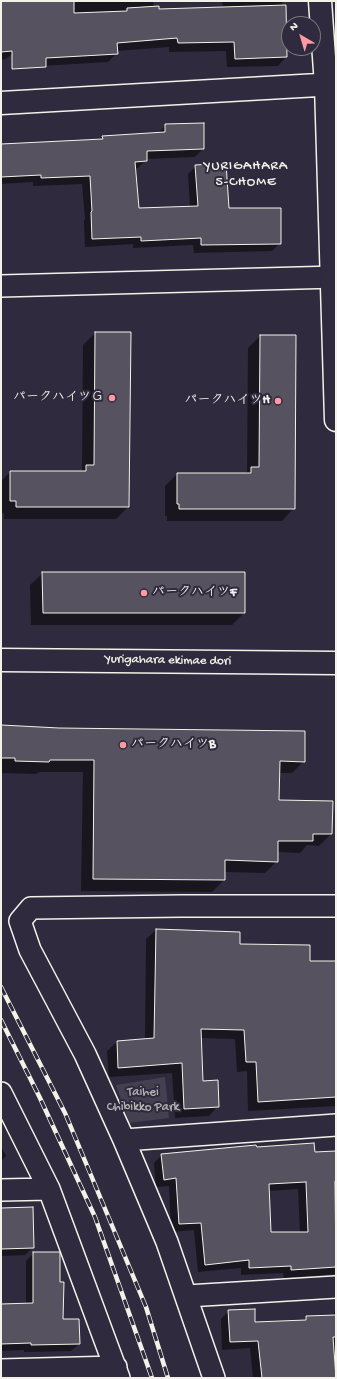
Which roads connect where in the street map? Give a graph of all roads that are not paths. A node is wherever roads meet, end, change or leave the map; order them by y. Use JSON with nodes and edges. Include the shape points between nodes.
{"nodes":[{"id":1,"x":320,"y":1,"type":"edge"},
{"id":2,"x":331,"y":84,"type":"edge"},
{"id":3,"x":1,"y":103,"type":"edge"},
{"id":4,"x":333,"y":277,"type":"edge"},
{"id":5,"x":1,"y":286,"type":"edge"},
{"id":6,"x":335,"y":390,"type":"edge"},
{"id":7,"x":336,"y":420,"type":"edge"},
{"id":8,"x":1,"y":660,"type":"edge"},
{"id":9,"x":336,"y":663,"type":"edge"},
{"id":10,"x":336,"y":906,"type":"edge"},
{"id":11,"x":1,"y":1093,"type":"edge"},
{"id":12,"x":336,"y":1125,"type":"edge"},
{"id":13,"x":124,"y":1140,"type":"junction"},
{"id":14,"x":49,"y":1189,"type":"junction"},
{"id":15,"x":1,"y":1190,"type":"edge"},
{"id":16,"x":336,"y":1287,"type":"edge"},
{"id":17,"x":187,"y":1296,"type":"junction"},
{"id":18,"x":1,"y":1370,"type":"edge"},
{"id":19,"x":117,"y":1372,"type":"edge"},
{"id":20,"x":214,"y":1378,"type":"edge"}],
"edges":[{"from":1,"to":2,"type":"street"},
{"from":2,"to":3,"type":"street"},
{"from":2,"to":4,"type":"street"},
{"from":4,"to":5,"type":"street"},
{"from":4,"to":6,"type":"street"},
{"from":6,"to":7,"type":"street"},
{"from":8,"to":9,"type":"street","name":"Yurigahara ekimae dori"},
{"from":10,"to":13,"type":"street","via":[[31,908],[20,921],[30,950],[85,1054]]},
{"from":11,"to":14,"type":"street"},
{"from":12,"to":13,"type":"street"},
{"from":13,"to":17,"type":"street"},
{"from":14,"to":15,"type":"street"},
{"from":14,"to":19,"type":"street"},
{"from":16,"to":17,"type":"street"},
{"from":17,"to":20,"type":"street"},
{"from":18,"to":19,"type":"street"}]}
